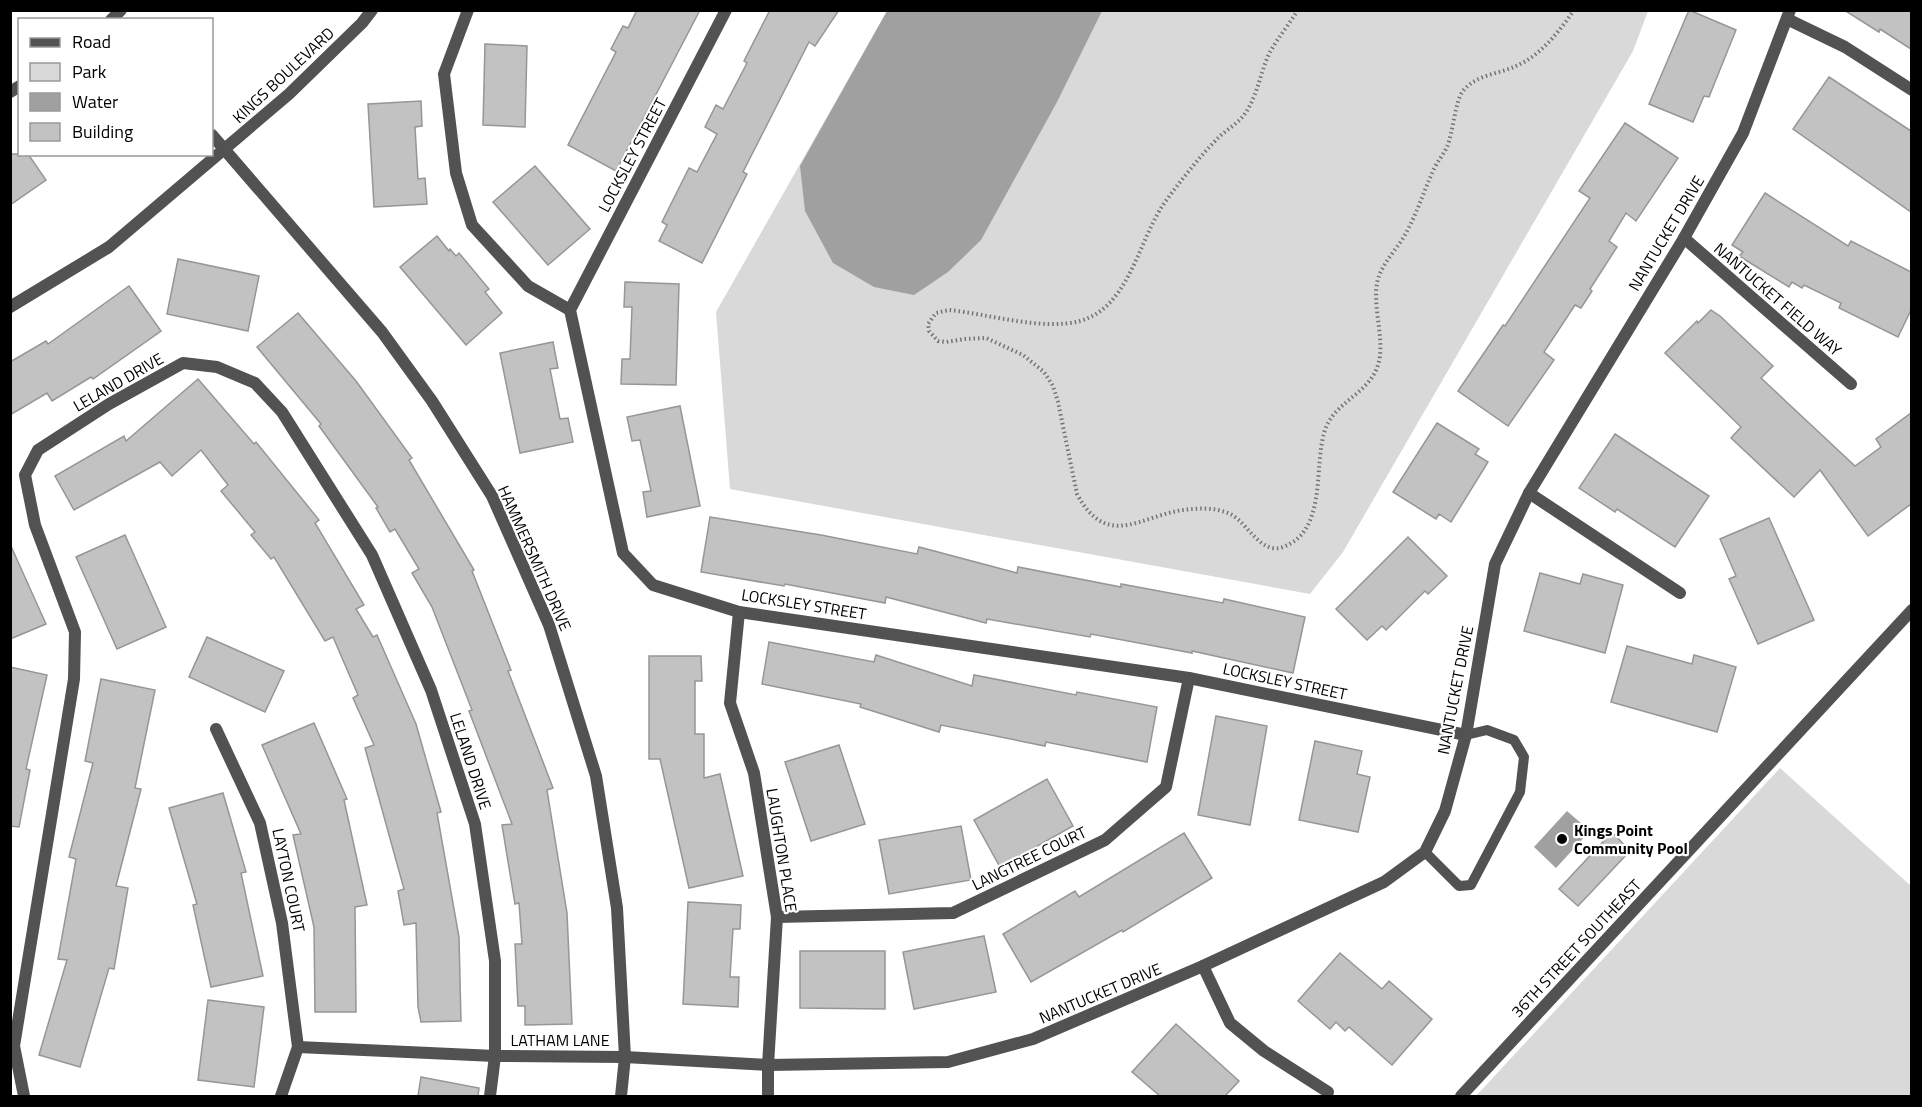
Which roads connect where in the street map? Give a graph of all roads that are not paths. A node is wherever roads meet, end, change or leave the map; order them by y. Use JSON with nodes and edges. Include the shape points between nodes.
{"nodes":[{"id":1,"x":372,"y":10,"type":"edge"},
{"id":2,"x":468,"y":10,"type":"edge"},
{"id":3,"x":726,"y":10,"type":"edge"},
{"id":4,"x":1789,"y":15,"type":"edge"},
{"id":5,"x":1911,"y":90,"type":"edge"},
{"id":6,"x":213,"y":136,"type":"edge"},
{"id":7,"x":225,"y":150,"type":"junction"},
{"id":8,"x":1683,"y":238,"type":"junction"},
{"id":9,"x":10,"y":307,"type":"edge"},
{"id":10,"x":570,"y":310,"type":"junction"},
{"id":11,"x":1851,"y":384,"type":"dead end"},
{"id":12,"x":1529,"y":493,"type":"junction"},
{"id":13,"x":1680,"y":593,"type":"dead end"},
{"id":14,"x":1911,"y":610,"type":"edge"},
{"id":15,"x":739,"y":612,"type":"junction"},
{"id":16,"x":1189,"y":678,"type":"junction"},
{"id":17,"x":216,"y":729,"type":"dead end"},
{"id":18,"x":1467,"y":735,"type":"junction"},
{"id":19,"x":1425,"y":852,"type":"junction"},
{"id":20,"x":777,"y":917,"type":"junction"},
{"id":21,"x":1203,"y":966,"type":"junction"},
{"id":22,"x":298,"y":1047,"type":"junction"},
{"id":23,"x":495,"y":1056,"type":"junction"},
{"id":24,"x":625,"y":1058,"type":"junction"},
{"id":25,"x":768,"y":1065,"type":"junction"},
{"id":26,"x":1328,"y":1092,"type":"dead end"},
{"id":27,"x":24,"y":1096,"type":"edge"},
{"id":28,"x":280,"y":1096,"type":"edge"},
{"id":29,"x":490,"y":1096,"type":"edge"},
{"id":30,"x":621,"y":1096,"type":"edge"},
{"id":31,"x":768,"y":1096,"type":"edge"},
{"id":32,"x":1461,"y":1096,"type":"edge"}],
"edges":[{"from":1,"to":7,"type":"street","name":"KINGS BOULEVARD","via":[[289,94]]},
{"from":2,"to":10,"type":"street","via":[[444,74],[456,174],[472,225],[528,286]]},
{"from":3,"to":10,"type":"street","name":"LOCKSLEY STREET"},
{"from":4,"to":5,"type":"street"},
{"from":4,"to":8,"type":"street","name":"NANTUCKET DRIVE","via":[[1743,133]]},
{"from":6,"to":7,"type":"street","name":"HAMMERSMITH DRIVE"},
{"from":7,"to":9,"type":"street","name":"KINGS BOULEVARD","via":[[109,248]]},
{"from":7,"to":24,"type":"street","name":"HAMMERSMITH DRIVE","via":[[382,332],[432,400],[492,496],[549,625],[596,776],[617,908]]},
{"from":8,"to":11,"type":"street","name":"NANTUCKET FIELD WAY"},
{"from":8,"to":12,"type":"street","name":"NANTUCKET DRIVE"},
{"from":10,"to":15,"type":"street","name":"LOCKSLEY STREET","via":[[623,553],[653,585]]},
{"from":12,"to":13,"type":"street"},
{"from":12,"to":18,"type":"street","name":"NANTUCKET DRIVE","via":[[1495,564]]},
{"from":14,"to":32,"type":"street","name":"36TH STREET SOUTHEAST"},
{"from":15,"to":16,"type":"street","name":"LOCKSLEY STREET"},
{"from":15,"to":20,"type":"street","name":"LAUGHTON PLACE","via":[[730,703],[754,773]]},
{"from":16,"to":18,"type":"street","name":"LOCKSLEY STREET"},
{"from":16,"to":20,"type":"street","name":"LANGTREE COURT","via":[[1166,787],[1105,840],[953,913]]},
{"from":17,"to":22,"type":"street","name":"LAYTON COURT","via":[[260,823],[282,923]]},
{"from":18,"to":19,"type":"street","name":"NANTUCKET DRIVE","via":[[1445,811]]},
{"from":18,"to":19,"type":"lane","via":[[1487,730],[1514,740],[1524,757],[1520,792],[1471,885],[1459,886]]},
{"from":19,"to":21,"type":"street","name":"NANTUCKET DRIVE","via":[[1384,882]]},
{"from":20,"to":25,"type":"street","name":"LAUGHTON PLACE"},
{"from":21,"to":25,"type":"street","name":"NANTUCKET DRIVE","via":[[1033,1039],[948,1062]]},
{"from":21,"to":26,"type":"street","via":[[1230,1023],[1264,1051]]},
{"from":22,"to":23,"type":"street"},
{"from":22,"to":28,"type":"street","name":"LAYTON COURT"},
{"from":23,"to":24,"type":"street","name":"LATHAM LANE"},
{"from":23,"to":27,"type":"street","name":"LELAND DRIVE","via":[[495,961],[475,824],[431,690],[372,555],[282,412],[255,383],[217,367],[183,363],[38,450],[25,475],[35,525],[75,632],[74,680],[14,1046]]},
{"from":23,"to":29,"type":"street","name":"LELAND DRIVE"},
{"from":24,"to":25,"type":"street","name":"NANTUCKET DRIVE"},
{"from":24,"to":30,"type":"street","name":"HAMMERSMITH DRIVE"},
{"from":25,"to":31,"type":"street","name":"LAUGHTON PLACE"}]}
